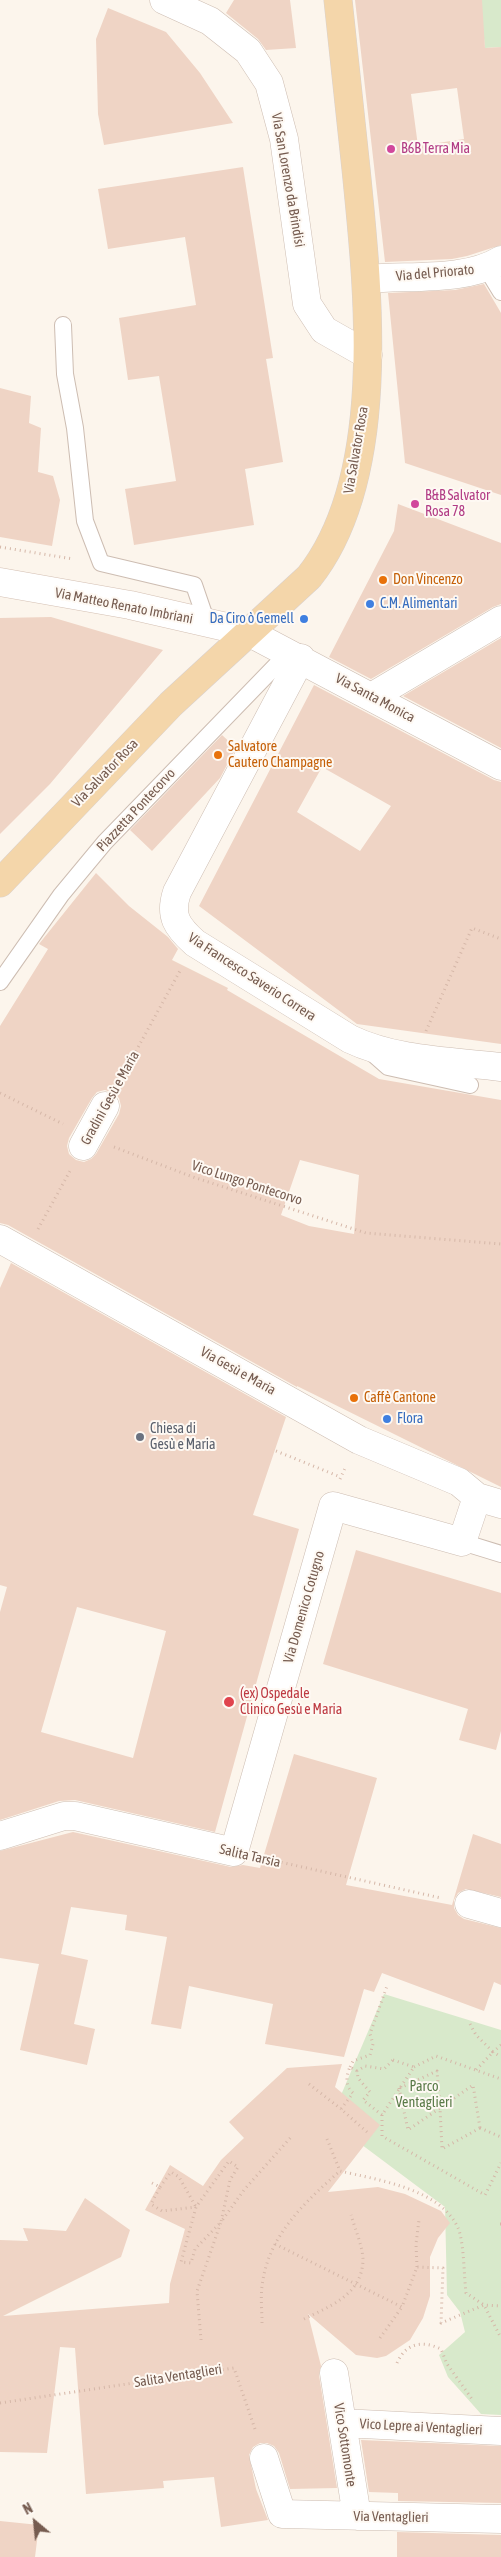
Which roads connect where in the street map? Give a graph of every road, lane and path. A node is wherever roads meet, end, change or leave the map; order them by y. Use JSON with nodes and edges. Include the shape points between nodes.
{"nodes":[{"id":1,"x":164,"y":0,"type":"edge"},
{"id":2,"x":338,"y":0,"type":"edge"},
{"id":3,"x":494,"y":264,"type":"edge"},
{"id":4,"x":367,"y":279,"type":"junction"},
{"id":5,"x":501,"y":292,"type":"edge"},
{"id":6,"x":62,"y":325,"type":"dead end"},
{"id":7,"x":368,"y":355,"type":"junction"},
{"id":8,"x":0,"y":547,"type":"edge"},
{"id":9,"x":101,"y":563,"type":"junction"},
{"id":10,"x":0,"y":582,"type":"edge"},
{"id":11,"x":501,"y":620,"type":"edge"},
{"id":12,"x":207,"y":623,"type":"junction"},
{"id":13,"x":248,"y":632,"type":"junction"},
{"id":14,"x":295,"y":655,"type":"junction"},
{"id":15,"x":373,"y":696,"type":"junction"},
{"id":16,"x":501,"y":766,"type":"edge"},
{"id":17,"x":0,"y":883,"type":"edge"},
{"id":18,"x":501,"y":939,"type":"edge"},
{"id":19,"x":190,"y":952,"type":"junction"},
{"id":20,"x":0,"y":982,"type":"edge"},
{"id":21,"x":366,"y":1047,"type":"junction"},
{"id":22,"x":414,"y":1057,"type":"junction"},
{"id":23,"x":501,"y":1067,"type":"edge"},
{"id":24,"x":470,"y":1085,"type":"dead end"},
{"id":25,"x":0,"y":1093,"type":"edge"},
{"id":26,"x":105,"y":1106,"type":"joint"},
{"id":27,"x":86,"y":1142,"type":"junction"},
{"id":28,"x":0,"y":1239,"type":"edge"},
{"id":29,"x":501,"y":1244,"type":"edge"},
{"id":30,"x":29,"y":1246,"type":"junction"},
{"id":31,"x":276,"y":1451,"type":"dead end"},
{"id":32,"x":341,"y":1477,"type":"dead end"},
{"id":33,"x":489,"y":1501,"type":"edge"},
{"id":34,"x":462,"y":1542,"type":"junction"},
{"id":35,"x":501,"y":1554,"type":"edge"},
{"id":36,"x":0,"y":1836,"type":"edge"},
{"id":37,"x":234,"y":1852,"type":"junction"},
{"id":38,"x":469,"y":1904,"type":"joint"},
{"id":39,"x":501,"y":1912,"type":"edge"},
{"id":40,"x":387,"y":1986,"type":"dead end"},
{"id":41,"x":470,"y":2024,"type":"dead end"},
{"id":42,"x":501,"y":2045,"type":"edge"},
{"id":43,"x":493,"y":2052,"type":"junction"},
{"id":44,"x":501,"y":2057,"type":"edge"},
{"id":45,"x":350,"y":2067,"type":"junction"},
{"id":46,"x":414,"y":2067,"type":"junction"},
{"id":47,"x":476,"y":2070,"type":"junction"},
{"id":48,"x":357,"y":2071,"type":"junction"},
{"id":49,"x":501,"y":2079,"type":"edge"},
{"id":50,"x":309,"y":2084,"type":"dead end"},
{"id":51,"x":399,"y":2088,"type":"junction"},
{"id":52,"x":440,"y":2108,"type":"junction"},
{"id":53,"x":341,"y":2109,"type":"junction"},
{"id":54,"x":382,"y":2115,"type":"junction"},
{"id":55,"x":480,"y":2128,"type":"junction"},
{"id":56,"x":366,"y":2132,"type":"dead end"},
{"id":57,"x":291,"y":2136,"type":"dead end"},
{"id":58,"x":501,"y":2137,"type":"edge"},
{"id":59,"x":327,"y":2139,"type":"dead end"},
{"id":60,"x":501,"y":2163,"type":"edge"},
{"id":61,"x":340,"y":2171,"type":"junction"},
{"id":62,"x":152,"y":2183,"type":"dead end"},
{"id":63,"x":160,"y":2187,"type":"junction"},
{"id":64,"x":196,"y":2207,"type":"junction"},
{"id":65,"x":351,"y":2215,"type":"dead end"},
{"id":66,"x":419,"y":2220,"type":"dead end"},
{"id":67,"x":221,"y":2222,"type":"junction"},
{"id":68,"x":275,"y":2244,"type":"junction"},
{"id":69,"x":417,"y":2267,"type":"junction"},
{"id":70,"x":357,"y":2284,"type":"junction"},
{"id":71,"x":484,"y":2305,"type":"junction"},
{"id":72,"x":501,"y":2306,"type":"edge"},
{"id":73,"x":402,"y":2307,"type":"junction"},
{"id":74,"x":304,"y":2319,"type":"dead end"},
{"id":75,"x":262,"y":2323,"type":"dead end"},
{"id":76,"x":380,"y":2338,"type":"dead end"},
{"id":77,"x":501,"y":2338,"type":"edge"},
{"id":78,"x":202,"y":2340,"type":"dead end"},
{"id":79,"x":396,"y":2363,"type":"dead end"},
{"id":80,"x":334,"y":2373,"type":"dead end"},
{"id":81,"x":475,"y":2402,"type":"dead end"},
{"id":82,"x":0,"y":2403,"type":"edge"},
{"id":83,"x":342,"y":2423,"type":"junction"},
{"id":84,"x":501,"y":2430,"type":"edge"},
{"id":85,"x":264,"y":2458,"type":"joint"},
{"id":86,"x":357,"y":2516,"type":"junction"},
{"id":87,"x":501,"y":2519,"type":"edge"}],
"edges":[{"from":1,"to":7,"type":"street","name":"Via San Lorenzo da Brindisi","via":[[210,21],[248,51],[269,83],[284,139],[307,304],[324,330]]},
{"from":2,"to":4,"type":"main road","name":"Via Salvator Rosa"},
{"from":3,"to":4,"type":"street","name":"Via del Priorato","via":[[463,273]]},
{"from":3,"to":5,"type":"lane"},
{"from":4,"to":7,"type":"main road","name":"Via Salvator Rosa"},
{"from":6,"to":9,"type":"lane","via":[[65,374],[86,521]]},
{"from":7,"to":13,"type":"main road","name":"Via Salvator Rosa","via":[[365,410],[356,464],[335,533],[320,564],[309,577]]},
{"from":8,"to":9,"type":"path"},
{"from":9,"to":12,"type":"lane","via":[[194,585]]},
{"from":10,"to":12,"type":"street","name":"Via Matteo Renato Imbriani","via":[[130,605]]},
{"from":11,"to":15,"type":"street"},
{"from":12,"to":13,"type":"street","name":"Via Matteo Renato Imbriani"},
{"from":13,"to":14,"type":"street","name":"Via Santa Monica"},
{"from":13,"to":17,"type":"main road","name":"Via Salvator Rosa","via":[[171,704]]},
{"from":14,"to":15,"type":"street","name":"Via Santa Monica"},
{"from":14,"to":19,"type":"street","name":"Via Francesco Saverio Correra","via":[[177,892],[173,904],[176,922]]},
{"from":14,"to":20,"type":"lane","name":"Piazzetta Pontecorvo","via":[[102,846],[61,894]]},
{"from":15,"to":16,"type":"street","name":"Via Santa Monica"},
{"from":18,"to":22,"type":"path","via":[[472,928]]},
{"from":19,"to":21,"type":"street","name":"Via Francesco Saverio Correra"},
{"from":19,"to":26,"type":"path","name":"Gradini Gesù e Maria"},
{"from":21,"to":22,"type":"street","name":"Via Francesco Saverio Correra"},
{"from":21,"to":24,"type":"lane","via":[[388,1067]]},
{"from":22,"to":23,"type":"street","name":"Via Francesco Saverio Correra"},
{"from":25,"to":27,"type":"path","name":"Vico Lungo Pontecorvo"},
{"from":26,"to":27,"type":"street","name":"Gradini Gesù e Maria"},
{"from":27,"to":29,"type":"path","name":"Vico Lungo Pontecorvo","via":[[366,1233]]},
{"from":27,"to":30,"type":"path","name":"Gradini Gesù e Maria"},
{"from":28,"to":30,"type":"street","name":"Via Gesù e Maria"},
{"from":30,"to":33,"type":"street","name":"Via Gesù e Maria","via":[[359,1440],[459,1482]]},
{"from":31,"to":32,"type":"path"},
{"from":33,"to":34,"type":"street"},
{"from":34,"to":35,"type":"lane"},
{"from":34,"to":37,"type":"street","name":"Via Domenico Cotugno","via":[[333,1506]]},
{"from":36,"to":37,"type":"street","name":"Salita Tarsia","via":[[57,1818],[75,1816]]},
{"from":37,"to":38,"type":"path","name":"Salita Tarsia"},
{"from":38,"to":39,"type":"street"},
{"from":40,"to":45,"type":"path","via":[[370,2034],[373,2044],[370,2055],[353,2062]]},
{"from":41,"to":43,"type":"path"},
{"from":42,"to":43,"type":"path"},
{"from":43,"to":44,"type":"path"},
{"from":43,"to":47,"type":"path"},
{"from":45,"to":48,"type":"path"},
{"from":45,"to":53,"type":"path","via":[[346,2075],[353,2093]]},
{"from":46,"to":47,"type":"path","via":[[436,2056]]},
{"from":46,"to":48,"type":"path","via":[[393,2060],[384,2069],[365,2066]]},
{"from":46,"to":51,"type":"path"},
{"from":47,"to":49,"type":"path"},
{"from":48,"to":54,"type":"path","via":[[358,2078],[370,2092],[363,2100]]},
{"from":50,"to":53,"type":"path"},
{"from":51,"to":52,"type":"path","via":[[437,2072]]},
{"from":51,"to":52,"type":"path","via":[[408,2130]]},
{"from":51,"to":54,"type":"path"},
{"from":52,"to":55,"type":"path","via":[[442,2149]]},
{"from":52,"to":55,"type":"path","via":[[473,2084]]},
{"from":53,"to":56,"type":"path"},
{"from":54,"to":60,"type":"path","via":[[382,2136],[485,2195]]},
{"from":55,"to":58,"type":"path"},
{"from":57,"to":67,"type":"path"},
{"from":59,"to":61,"type":"path"},
{"from":61,"to":68,"type":"path","via":[[292,2218]]},
{"from":61,"to":71,"type":"path","via":[[408,2189],[445,2208],[458,2229],[466,2293]]},
{"from":62,"to":63,"type":"path"},
{"from":63,"to":64,"type":"path","via":[[171,2172],[179,2177]]},
{"from":63,"to":64,"type":"path","via":[[151,2204],[162,2211]]},
{"from":64,"to":67,"type":"path","via":[[181,2262],[191,2263],[195,2249]]},
{"from":64,"to":67,"type":"path","via":[[229,2161],[238,2167],[230,2180]]},
{"from":65,"to":70,"type":"path","via":[[363,2260]]},
{"from":66,"to":69,"type":"path"},
{"from":67,"to":78,"type":"path","via":[[197,2291]]},
{"from":68,"to":70,"type":"path"},
{"from":68,"to":75,"type":"path","via":[[263,2280]]},
{"from":69,"to":71,"type":"path","via":[[443,2268],[441,2323]]},
{"from":69,"to":73,"type":"path"},
{"from":70,"to":73,"type":"path"},
{"from":70,"to":74,"type":"path","via":[[345,2298]]},
{"from":71,"to":72,"type":"path"},
{"from":71,"to":77,"type":"path"},
{"from":73,"to":76,"type":"path"},
{"from":79,"to":81,"type":"path","via":[[414,2344],[428,2342],[441,2348],[456,2380]]},
{"from":80,"to":83,"type":"street","name":"Vico Sottomonte"},
{"from":82,"to":85,"type":"path","name":"Salita Ventaglieri","via":[[234,2368]]},
{"from":83,"to":84,"type":"street","name":"Vico Lepre ai Ventaglieri"},
{"from":83,"to":86,"type":"street","name":"Vico Sottomonte"},
{"from":85,"to":86,"type":"street","name":"Via Ventaglieri","via":[[282,2514]]},
{"from":86,"to":87,"type":"street","name":"Via Ventaglieri"}]}
